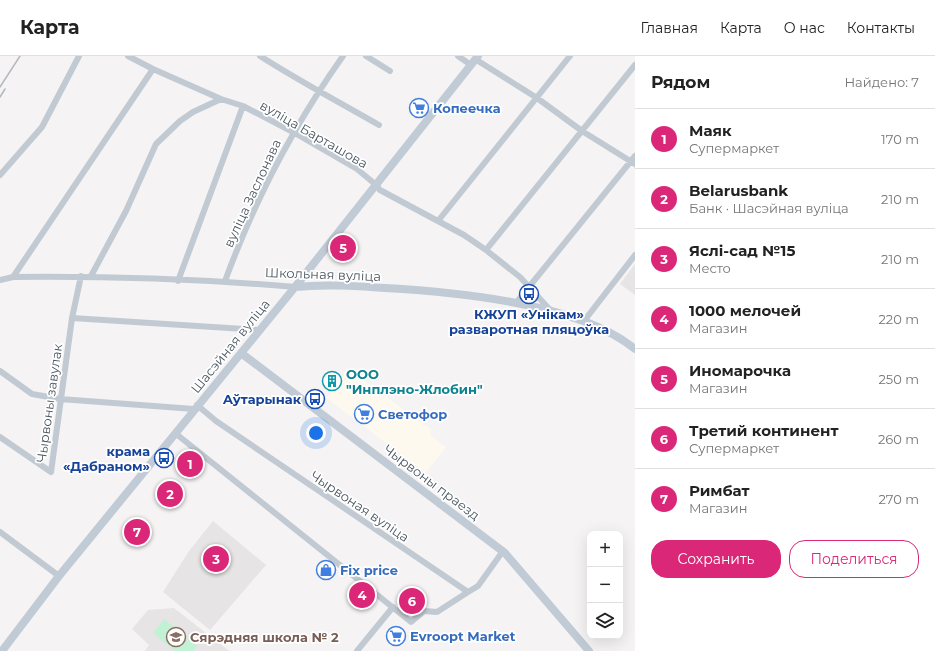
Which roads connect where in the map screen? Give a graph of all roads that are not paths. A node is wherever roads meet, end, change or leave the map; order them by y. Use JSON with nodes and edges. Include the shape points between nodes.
{"nodes":[{"id":1,"x":79,"y":56,"type":"edge"},
{"id":2,"x":128,"y":56,"type":"edge"},
{"id":3,"x":260,"y":56,"type":"edge"},
{"id":4,"x":343,"y":56,"type":"edge"},
{"id":5,"x":366,"y":56,"type":"edge"},
{"id":6,"x":458,"y":56,"type":"edge"},
{"id":7,"x":570,"y":56,"type":"edge"},
{"id":8,"x":475,"y":60,"type":"edge"},
{"id":9,"x":635,"y":65,"type":"edge"},
{"id":10,"x":153,"y":69,"type":"junction"},
{"id":11,"x":390,"y":71,"type":"dead end"},
{"id":12,"x":319,"y":90,"type":"junction"},
{"id":13,"x":537,"y":98,"type":"junction"},
{"id":14,"x":221,"y":100,"type":"junction"},
{"id":15,"x":243,"y":106,"type":"junction"},
{"id":16,"x":379,"y":125,"type":"dead end"},
{"id":17,"x":582,"y":131,"type":"junction"},
{"id":18,"x":293,"y":132,"type":"junction"},
{"id":19,"x":635,"y":156,"type":"edge"},
{"id":20,"x":633,"y":163,"type":"edge"},
{"id":21,"x":0,"y":175,"type":"edge"},
{"id":22,"x":375,"y":184,"type":"junction"},
{"id":23,"x":438,"y":221,"type":"junction"},
{"id":24,"x":486,"y":250,"type":"junction"},
{"id":25,"x":635,"y":255,"type":"edge"},
{"id":26,"x":81,"y":276,"type":"junction"},
{"id":27,"x":91,"y":276,"type":"junction"},
{"id":28,"x":13,"y":277,"type":"junction"},
{"id":29,"x":0,"y":280,"type":"edge"},
{"id":30,"x":178,"y":280,"type":"junction"},
{"id":31,"x":225,"y":281,"type":"junction"},
{"id":32,"x":295,"y":287,"type":"junction"},
{"id":33,"x":529,"y":287,"type":"junction"},
{"id":34,"x":516,"y":303,"type":"junction"},
{"id":35,"x":551,"y":311,"type":"junction"},
{"id":36,"x":72,"y":318,"type":"junction"},
{"id":37,"x":584,"y":321,"type":"junction"},
{"id":38,"x":259,"y":330,"type":"junction"},
{"id":39,"x":635,"y":349,"type":"edge"},
{"id":40,"x":241,"y":353,"type":"junction"},
{"id":41,"x":0,"y":371,"type":"edge"},
{"id":42,"x":60,"y":399,"type":"junction"},
{"id":43,"x":196,"y":407,"type":"junction"},
{"id":44,"x":175,"y":433,"type":"junction"},
{"id":45,"x":0,"y":437,"type":"edge"},
{"id":46,"x":0,"y":532,"type":"edge"},
{"id":47,"x":503,"y":551,"type":"junction"},
{"id":48,"x":59,"y":576,"type":"junction"},
{"id":49,"x":468,"y":592,"type":"junction"},
{"id":50,"x":393,"y":607,"type":"junction"},
{"id":51,"x":2,"y":647,"type":"edge"},
{"id":52,"x":357,"y":651,"type":"edge"},
{"id":53,"x":589,"y":651,"type":"edge"}],
"edges":[{"from":1,"to":21,"type":"street","via":[[42,127]]},
{"from":2,"to":10,"type":"street","name":"вуліца Барташова"},
{"from":3,"to":12,"type":"street"},
{"from":4,"to":12,"type":"street","name":"вуліца Заслонава"},
{"from":5,"to":11,"type":"street"},
{"from":6,"to":8,"type":"street"},
{"from":7,"to":13,"type":"street"},
{"from":8,"to":13,"type":"street"},
{"from":8,"to":22,"type":"street","name":"Шасэйная вуліца"},
{"from":9,"to":17,"type":"street"},
{"from":10,"to":14,"type":"street","name":"вуліца Барташова"},
{"from":10,"to":28,"type":"street"},
{"from":12,"to":16,"type":"street"},
{"from":12,"to":18,"type":"street","name":"вуліца Заслонава"},
{"from":13,"to":17,"type":"street"},
{"from":13,"to":23,"type":"street"},
{"from":14,"to":15,"type":"street","name":"вуліца Барташова"},
{"from":14,"to":27,"type":"street","via":[[184,118],[156,144],[126,211]]},
{"from":15,"to":18,"type":"street","name":"вуліца Барташова"},
{"from":15,"to":30,"type":"street"},
{"from":17,"to":20,"type":"street"},
{"from":17,"to":24,"type":"street"},
{"from":18,"to":22,"type":"street","name":"вуліца Барташова","via":[[357,169]]},
{"from":18,"to":31,"type":"street","name":"вуліца Заслонава","via":[[238,245]]},
{"from":19,"to":20,"type":"street"},
{"from":20,"to":33,"type":"street"},
{"from":22,"to":23,"type":"street","name":"вуліца Барташова","via":[[389,196]]},
{"from":22,"to":32,"type":"street","name":"Шасэйная вуліца"},
{"from":23,"to":24,"type":"street","name":"вуліца Барташова"},
{"from":24,"to":33,"type":"street","name":"вуліца Барташова"},
{"from":25,"to":37,"type":"street"},
{"from":26,"to":27,"type":"street","name":"Школьная вуліца"},
{"from":26,"to":28,"type":"street","name":"Школьная вуліца"},
{"from":26,"to":36,"type":"street","name":"Чырвоны завулак"},
{"from":27,"to":30,"type":"street","name":"Школьная вуліца"},
{"from":28,"to":29,"type":"street","name":"Школьная вуліца"},
{"from":30,"to":31,"type":"street","name":"Школьная вуліца"},
{"from":31,"to":32,"type":"street","name":"Школьная вуліца"},
{"from":32,"to":34,"type":"street","name":"Школьная вуліца","via":[[343,285],[414,290]]},
{"from":32,"to":38,"type":"street","name":"Шасэйная вуліца"},
{"from":33,"to":34,"type":"street"},
{"from":33,"to":35,"type":"street","name":"вуліца Барташова"},
{"from":34,"to":35,"type":"street","name":"Школьная вуліца"},
{"from":35,"to":37,"type":"street","name":"Школьная вуліца"},
{"from":36,"to":38,"type":"street"},
{"from":36,"to":42,"type":"street","name":"Чырвоны завулак"},
{"from":37,"to":39,"type":"street","name":"Школьная вуліца","via":[[608,331]]},
{"from":38,"to":40,"type":"street","name":"Шасэйная вуліца"},
{"from":40,"to":43,"type":"street","name":"Шасэйная вуліца"},
{"from":40,"to":47,"type":"street","name":"Чырвоны праезд"},
{"from":41,"to":42,"type":"street","via":[[32,394]]},
{"from":42,"to":43,"type":"street"},
{"from":42,"to":45,"type":"street","name":"Чырвоны завулак","via":[[51,472]]},
{"from":43,"to":44,"type":"street","name":"Шасэйная вуліца"},
{"from":43,"to":49,"type":"street","name":"Чырвоная вуліца"},
{"from":44,"to":48,"type":"street","name":"Шасэйная вуліца"},
{"from":44,"to":50,"type":"street"},
{"from":46,"to":48,"type":"street"},
{"from":47,"to":49,"type":"street","via":[[478,586]]},
{"from":47,"to":53,"type":"street","name":"Чырвоны праезд"},
{"from":48,"to":51,"type":"street","name":"Шасэйная вуліца"},
{"from":49,"to":50,"type":"street","via":[[437,612],[424,611],[411,622]]},
{"from":50,"to":52,"type":"street"}]}
